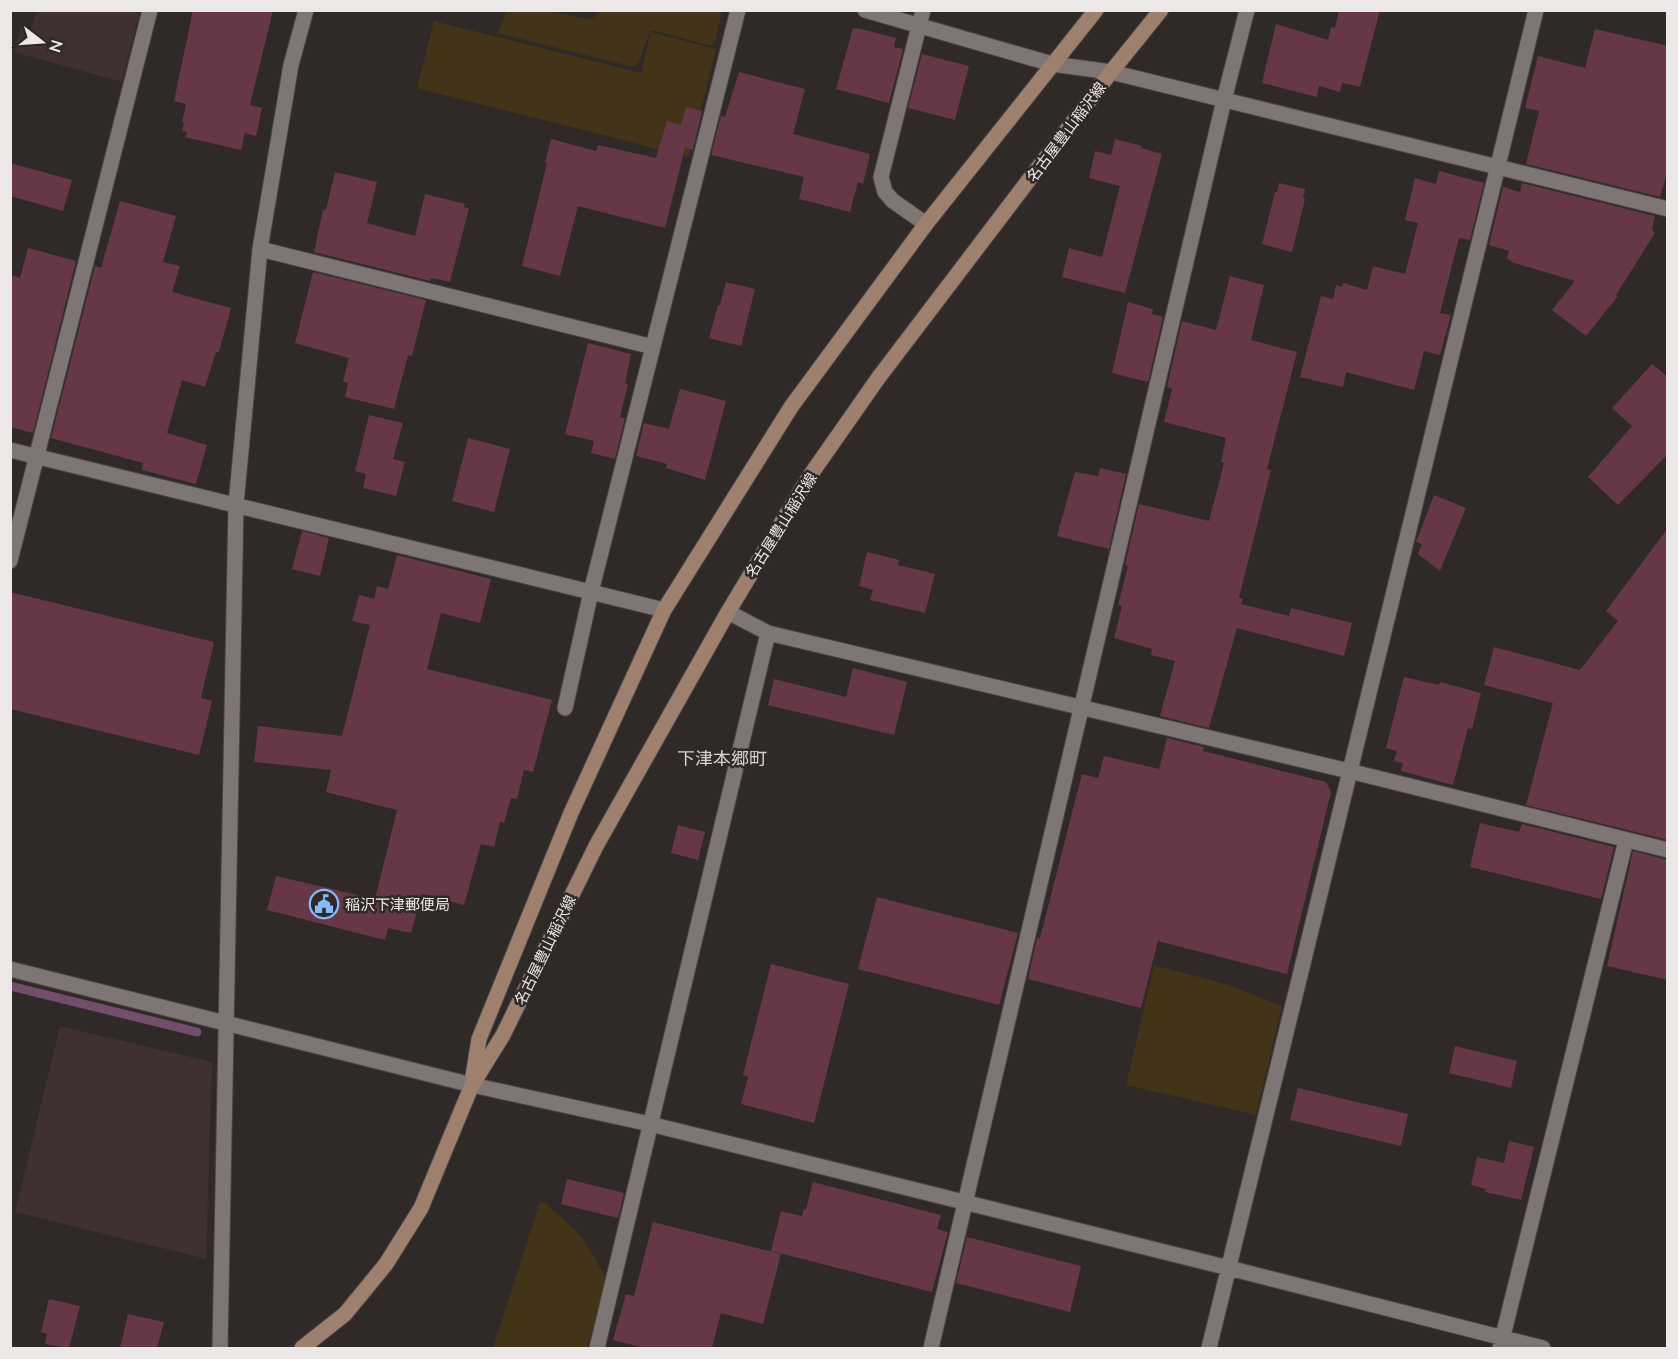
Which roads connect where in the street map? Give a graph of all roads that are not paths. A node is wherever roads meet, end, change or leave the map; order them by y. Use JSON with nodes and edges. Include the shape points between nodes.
{"nodes":[{"id":1,"x":150,"y":10,"type":"edge"},
{"id":2,"x":306,"y":10,"type":"edge"},
{"id":3,"x":738,"y":10,"type":"edge"},
{"id":4,"x":866,"y":10,"type":"edge"},
{"id":5,"x":923,"y":10,"type":"edge"},
{"id":6,"x":1096,"y":10,"type":"edge"},
{"id":7,"x":1161,"y":10,"type":"edge"},
{"id":8,"x":1247,"y":10,"type":"edge"},
{"id":9,"x":1536,"y":10,"type":"edge"},
{"id":10,"x":919,"y":26,"type":"junction"},
{"id":11,"x":1052,"y":64,"type":"junction"},
{"id":12,"x":1111,"y":72,"type":"junction"},
{"id":13,"x":1224,"y":100,"type":"junction"},
{"id":14,"x":1497,"y":167,"type":"junction"},
{"id":15,"x":1668,"y":209,"type":"edge"},
{"id":16,"x":926,"y":224,"type":"junction"},
{"id":17,"x":260,"y":249,"type":"junction"},
{"id":18,"x":653,"y":347,"type":"junction"},
{"id":19,"x":10,"y":450,"type":"edge"},
{"id":20,"x":37,"y":457,"type":"junction"},
{"id":21,"x":236,"y":504,"type":"junction"},
{"id":22,"x":10,"y":561,"type":"edge"},
{"id":23,"x":591,"y":592,"type":"junction"},
{"id":24,"x":664,"y":610,"type":"junction"},
{"id":25,"x":728,"y":612,"type":"junction"},
{"id":26,"x":768,"y":633,"type":"junction"},
{"id":27,"x":565,"y":708,"type":"dead end"},
{"id":28,"x":1081,"y":708,"type":"junction"},
{"id":29,"x":1349,"y":771,"type":"junction"},
{"id":30,"x":1626,"y":840,"type":"junction"},
{"id":31,"x":1668,"y":850,"type":"edge"},
{"id":32,"x":10,"y":969,"type":"edge"},
{"id":33,"x":226,"y":1023,"type":"junction"},
{"id":34,"x":472,"y":1085,"type":"junction"},
{"id":35,"x":650,"y":1124,"type":"junction"},
{"id":36,"x":965,"y":1203,"type":"junction"},
{"id":37,"x":1229,"y":1268,"type":"junction"},
{"id":38,"x":1502,"y":1343,"type":"edge"},
{"id":39,"x":220,"y":1348,"type":"edge"},
{"id":40,"x":302,"y":1348,"type":"edge"},
{"id":41,"x":597,"y":1348,"type":"edge"},
{"id":42,"x":931,"y":1348,"type":"edge"},
{"id":43,"x":1209,"y":1348,"type":"edge"},
{"id":44,"x":1543,"y":1348,"type":"edge"}],
"edges":[{"from":1,"to":20,"type":"street"},
{"from":2,"to":17,"type":"street","via":[[291,65]]},
{"from":3,"to":18,"type":"street"},
{"from":4,"to":10,"type":"street"},
{"from":5,"to":10,"type":"street"},
{"from":6,"to":11,"type":"main road","name":"名古屋豊山稲沢線"},
{"from":7,"to":12,"type":"main road","name":"名古屋豊山稲沢線"},
{"from":8,"to":13,"type":"street"},
{"from":9,"to":14,"type":"street"},
{"from":10,"to":11,"type":"street"},
{"from":10,"to":16,"type":"street","via":[[881,177],[885,192],[893,201]]},
{"from":11,"to":12,"type":"street"},
{"from":11,"to":16,"type":"main road","name":"名古屋豊山稲沢線"},
{"from":12,"to":13,"type":"street"},
{"from":12,"to":25,"type":"main road","name":"名古屋豊山稲沢線","via":[[873,386],[809,477]]},
{"from":13,"to":14,"type":"street"},
{"from":13,"to":28,"type":"street"},
{"from":14,"to":15,"type":"street"},
{"from":14,"to":29,"type":"street"},
{"from":16,"to":24,"type":"main road","name":"名古屋豊山稲沢線","via":[[791,407]]},
{"from":17,"to":18,"type":"street"},
{"from":17,"to":21,"type":"street"},
{"from":18,"to":23,"type":"street"},
{"from":19,"to":20,"type":"street"},
{"from":20,"to":21,"type":"street"},
{"from":20,"to":22,"type":"street"},
{"from":21,"to":23,"type":"street"},
{"from":21,"to":33,"type":"street"},
{"from":23,"to":24,"type":"street"},
{"from":23,"to":27,"type":"street"},
{"from":24,"to":34,"type":"main road","name":"名古屋豊山稲沢線","via":[[571,813],[479,1039]]},
{"from":25,"to":26,"type":"street"},
{"from":25,"to":34,"type":"main road","name":"名古屋豊山稲沢線","via":[[597,846],[503,1035]]},
{"from":26,"to":28,"type":"street"},
{"from":26,"to":35,"type":"street"},
{"from":28,"to":29,"type":"street"},
{"from":28,"to":36,"type":"street"},
{"from":29,"to":30,"type":"street"},
{"from":29,"to":37,"type":"street"},
{"from":30,"to":31,"type":"street"},
{"from":30,"to":38,"type":"street"},
{"from":32,"to":33,"type":"street"},
{"from":33,"to":34,"type":"street"},
{"from":33,"to":39,"type":"street"},
{"from":34,"to":35,"type":"street"},
{"from":34,"to":40,"type":"main road","name":"名古屋豊山稲沢線","via":[[421,1208],[386,1264],[345,1314]]},
{"from":35,"to":36,"type":"street"},
{"from":35,"to":41,"type":"street"},
{"from":36,"to":37,"type":"street"},
{"from":36,"to":42,"type":"street"},
{"from":37,"to":38,"type":"street"},
{"from":37,"to":43,"type":"street"},
{"from":38,"to":44,"type":"street"}]}
